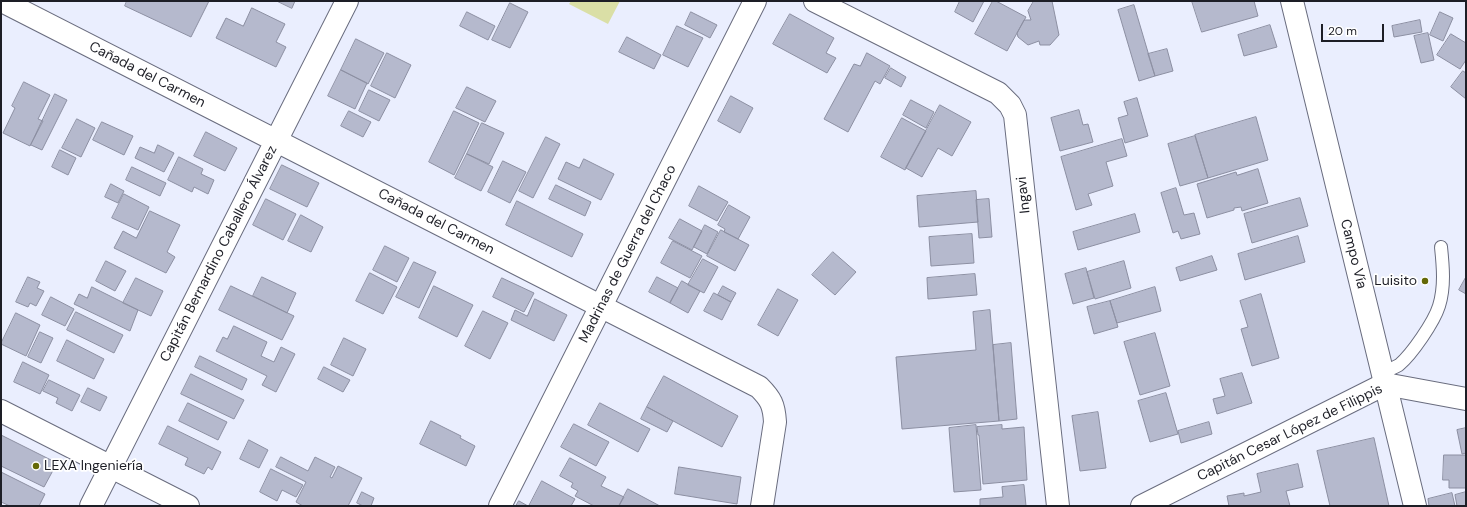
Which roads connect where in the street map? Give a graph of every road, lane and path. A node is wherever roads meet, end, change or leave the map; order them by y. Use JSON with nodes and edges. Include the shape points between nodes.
{"nodes":[{"id":1,"x":2,"y":1,"type":"edge"},
{"id":2,"x":347,"y":1,"type":"edge"},
{"id":3,"x":755,"y":1,"type":"edge"},
{"id":4,"x":815,"y":1,"type":"edge"},
{"id":5,"x":1292,"y":1,"type":"edge"},
{"id":6,"x":276,"y":141,"type":"junction"},
{"id":7,"x":1441,"y":247,"type":"dead end"},
{"id":8,"x":602,"y":306,"type":"junction"},
{"id":9,"x":1383,"y":378,"type":"junction"},
{"id":10,"x":1466,"y":398,"type":"edge"},
{"id":11,"x":1,"y":412,"type":"edge"},
{"id":12,"x":111,"y":467,"type":"junction"},
{"id":13,"x":91,"y":506,"type":"edge"},
{"id":14,"x":188,"y":506,"type":"edge"},
{"id":15,"x":500,"y":506,"type":"edge"},
{"id":16,"x":762,"y":506,"type":"edge"},
{"id":17,"x":1058,"y":506,"type":"edge"},
{"id":18,"x":1142,"y":506,"type":"edge"},
{"id":19,"x":1415,"y":506,"type":"edge"}],
"edges":[{"from":1,"to":6,"type":"street","name":"Cañada del Carmen"},
{"from":2,"to":6,"type":"street","name":"Capitán Bernardino Caballero Álvarez"},
{"from":3,"to":8,"type":"street","name":"Madrinas de Guerra del Chaco"},
{"from":4,"to":17,"type":"street","name":"Ingavi","via":[[998,93],[1010,105],[1015,115]]},
{"from":5,"to":9,"type":"street","name":"Campo Vía"},
{"from":6,"to":8,"type":"street","name":"Cañada del Carmen"},
{"from":6,"to":12,"type":"street","name":"Capitán Bernardino Caballero Álvarez"},
{"from":7,"to":9,"type":"lane","via":[[1443,284],[1439,306],[1407,357]]},
{"from":8,"to":15,"type":"street","name":"Madrinas de Guerra del Chaco"},
{"from":8,"to":16,"type":"street","name":"Cañada del Carmen","via":[[759,386],[767,395],[774,409],[775,422]]},
{"from":9,"to":10,"type":"street","name":"Capitán Cesar López de Filippis"},
{"from":9,"to":18,"type":"street","name":"Capitán Cesar López de Filippis"},
{"from":9,"to":19,"type":"street","name":"Campo Vía"},
{"from":11,"to":12,"type":"street"},
{"from":12,"to":13,"type":"street","name":"Capitán Bernardino Caballero Álvarez"},
{"from":12,"to":14,"type":"street"}]}
